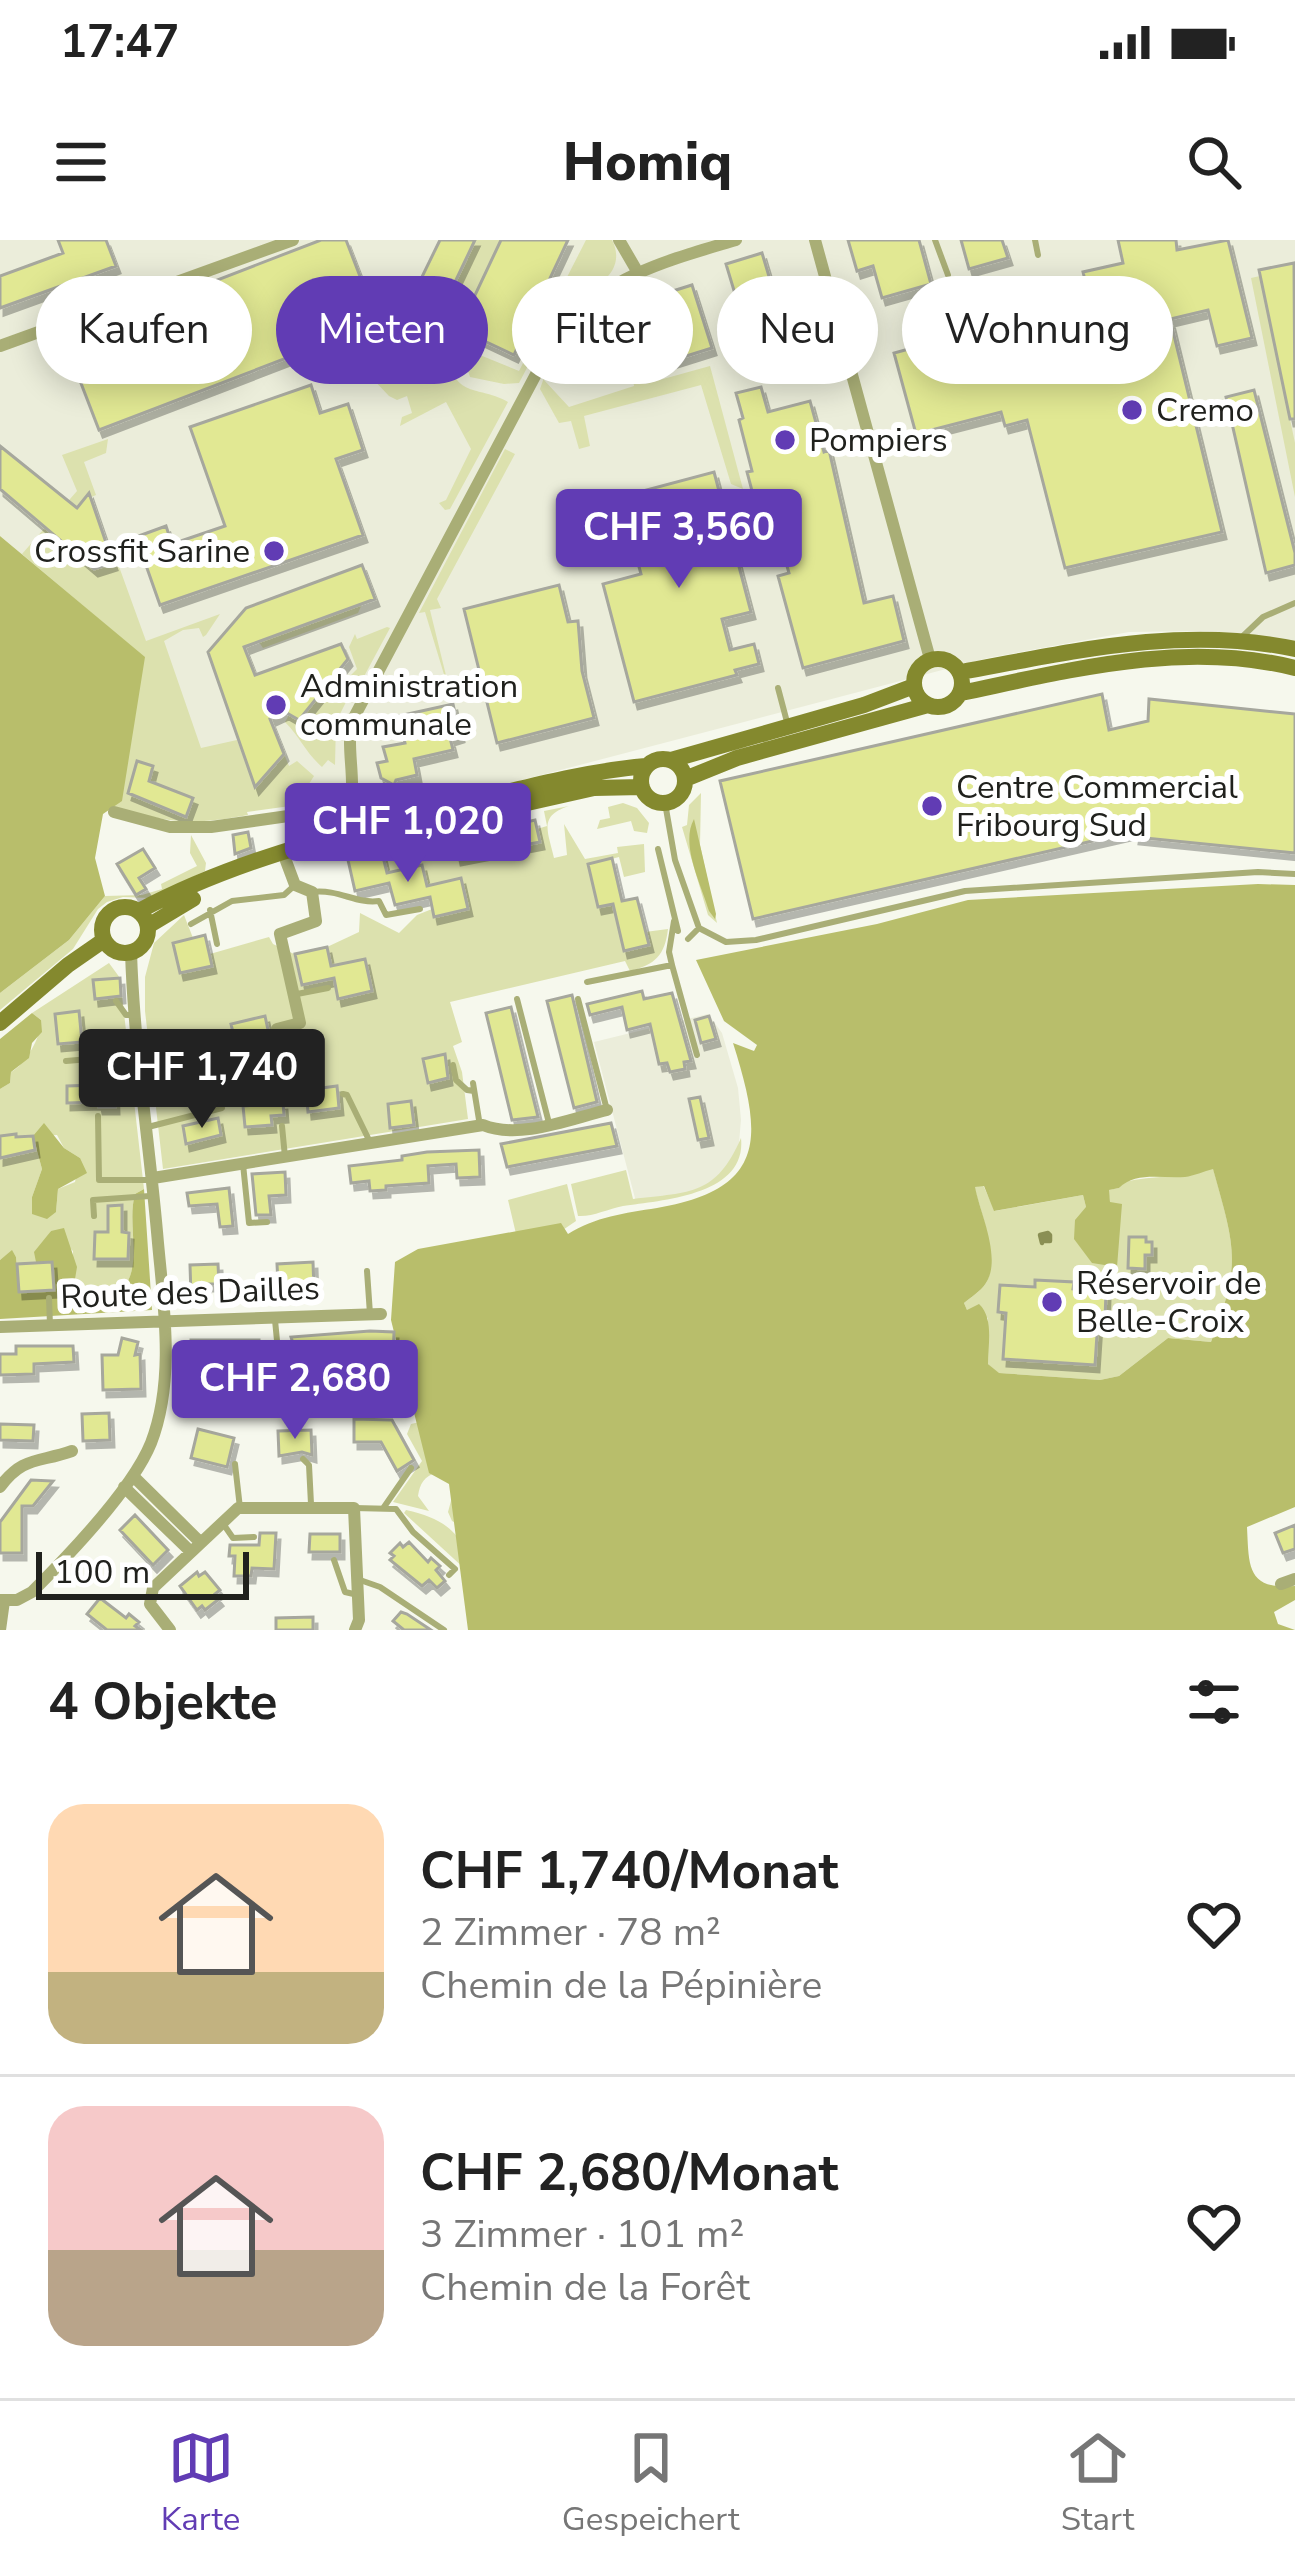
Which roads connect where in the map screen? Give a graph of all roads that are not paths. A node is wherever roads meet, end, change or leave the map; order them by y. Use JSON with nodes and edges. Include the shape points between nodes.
{"nodes":[{"id":1,"x":292,"y":240,"type":"edge"},
{"id":2,"x":619,"y":240,"type":"edge"},
{"id":3,"x":736,"y":240,"type":"edge"},
{"id":4,"x":815,"y":240,"type":"edge"},
{"id":5,"x":935,"y":240,"type":"edge"},
{"id":6,"x":1035,"y":240,"type":"edge"},
{"id":7,"x":1038,"y":255,"type":"dead end"},
{"id":8,"x":637,"y":271,"type":"junction"},
{"id":9,"x":948,"y":275,"type":"dead end"},
{"id":10,"x":0,"y":346,"type":"edge"},
{"id":11,"x":1295,"y":604,"type":"edge"},
{"id":12,"x":1238,"y":642,"type":"junction"},
{"id":13,"x":1295,"y":649,"type":"edge"},
{"id":14,"x":931,"y":659,"type":"junction"},
{"id":15,"x":1295,"y":668,"type":"edge"},
{"id":16,"x":961,"y":672,"type":"junction"},
{"id":17,"x":914,"y":686,"type":"junction"},
{"id":18,"x":778,"y":688,"type":"dead end"},
{"id":19,"x":961,"y":693,"type":"junction"},
{"id":20,"x":928,"y":705,"type":"junction"},
{"id":21,"x":788,"y":725,"type":"junction"},
{"id":22,"x":670,"y":760,"type":"junction"},
{"id":23,"x":646,"y":766,"type":"junction"},
{"id":24,"x":685,"y":779,"type":"junction"},
{"id":25,"x":642,"y":787,"type":"junction"},
{"id":26,"x":352,"y":790,"type":"junction"},
{"id":27,"x":665,"y":803,"type":"junction"},
{"id":28,"x":114,"y":812,"type":"dead end"},
{"id":29,"x":396,"y":820,"type":"junction"},
{"id":30,"x":336,"y":836,"type":"junction"},
{"id":31,"x":658,"y":849,"type":"dead end"},
{"id":32,"x":286,"y":861,"type":"junction"},
{"id":33,"x":1295,"y":874,"type":"edge"},
{"id":34,"x":295,"y":885,"type":"junction"},
{"id":35,"x":312,"y":892,"type":"junction"},
{"id":36,"x":420,"y":909,"type":"dead end"},
{"id":37,"x":210,"y":910,"type":"junction"},
{"id":38,"x":143,"y":919,"type":"junction"},
{"id":39,"x":674,"y":921,"type":"junction"},
{"id":40,"x":191,"y":924,"type":"dead end"},
{"id":41,"x":699,"y":928,"type":"junction"},
{"id":42,"x":678,"y":931,"type":"dead end"},
{"id":43,"x":688,"y":939,"type":"dead end"},
{"id":44,"x":104,"y":940,"type":"junction"},
{"id":45,"x":217,"y":944,"type":"dead end"},
{"id":46,"x":131,"y":952,"type":"junction"},
{"id":47,"x":671,"y":965,"type":"junction"},
{"id":48,"x":587,"y":982,"type":"dead end"},
{"id":49,"x":328,"y":988,"type":"dead end"},
{"id":50,"x":294,"y":995,"type":"junction"},
{"id":51,"x":578,"y":998,"type":"dead end"},
{"id":52,"x":517,"y":999,"type":"dead end"},
{"id":53,"x":116,"y":1001,"type":"dead end"},
{"id":54,"x":135,"y":1016,"type":"junction"},
{"id":55,"x":0,"y":1023,"type":"edge"},
{"id":56,"x":277,"y":1029,"type":"dead end"},
{"id":57,"x":140,"y":1055,"type":"junction"},
{"id":58,"x":697,"y":1055,"type":"dead end"},
{"id":59,"x":66,"y":1061,"type":"dead end"},
{"id":60,"x":453,"y":1065,"type":"dead end"},
{"id":61,"x":343,"y":1094,"type":"dead end"},
{"id":62,"x":222,"y":1108,"type":"dead end"},
{"id":63,"x":607,"y":1110,"type":"joint"},
{"id":64,"x":98,"y":1116,"type":"dead end"},
{"id":65,"x":549,"y":1124,"type":"junction"},
{"id":66,"x":282,"y":1126,"type":"dead end"},
{"id":67,"x":480,"y":1126,"type":"junction"},
{"id":68,"x":148,"y":1127,"type":"junction"},
{"id":69,"x":370,"y":1143,"type":"junction"},
{"id":70,"x":285,"y":1156,"type":"junction"},
{"id":71,"x":243,"y":1164,"type":"junction"},
{"id":72,"x":153,"y":1179,"type":"junction"},
{"id":73,"x":154,"y":1196,"type":"junction"},
{"id":74,"x":94,"y":1216,"type":"dead end"},
{"id":75,"x":267,"y":1222,"type":"dead end"},
{"id":76,"x":367,"y":1271,"type":"dead end"},
{"id":77,"x":49,"y":1298,"type":"dead end"},
{"id":78,"x":375,"y":1314,"type":"joint"},
{"id":79,"x":275,"y":1320,"type":"junction"},
{"id":80,"x":164,"y":1322,"type":"junction"},
{"id":81,"x":50,"y":1324,"type":"junction"},
{"id":82,"x":0,"y":1327,"type":"edge"},
{"id":83,"x":288,"y":1350,"type":"dead end"},
{"id":84,"x":71,"y":1451,"type":"dead end"},
{"id":85,"x":303,"y":1460,"type":"dead end"},
{"id":86,"x":235,"y":1464,"type":"dead end"},
{"id":87,"x":411,"y":1468,"type":"dead end"},
{"id":88,"x":129,"y":1482,"type":"junction"},
{"id":89,"x":0,"y":1487,"type":"edge"},
{"id":90,"x":384,"y":1507,"type":"junction"},
{"id":91,"x":239,"y":1508,"type":"junction"},
{"id":92,"x":311,"y":1508,"type":"junction"},
{"id":93,"x":354,"y":1508,"type":"junction"},
{"id":94,"x":222,"y":1522,"type":"junction"},
{"id":95,"x":254,"y":1538,"type":"dead end"},
{"id":96,"x":195,"y":1547,"type":"junction"},
{"id":97,"x":334,"y":1560,"type":"dead end"},
{"id":98,"x":449,"y":1575,"type":"dead end"},
{"id":99,"x":357,"y":1579,"type":"junction"},
{"id":100,"x":358,"y":1594,"type":"junction"},
{"id":101,"x":2,"y":1601,"type":"edge"},
{"id":102,"x":0,"y":1630,"type":"edge"},
{"id":103,"x":170,"y":1630,"type":"edge"},
{"id":104,"x":356,"y":1630,"type":"edge"},
{"id":105,"x":444,"y":1630,"type":"edge"}],
"edges":[{"from":1,"to":10,"type":"street"},
{"from":2,"to":8,"type":"street"},
{"from":3,"to":8,"type":"street"},
{"from":4,"to":14,"type":"street"},
{"from":5,"to":9,"type":"lane"},
{"from":6,"to":7,"type":"lane"},
{"from":8,"to":26,"type":"street","via":[[597,293],[560,329],[351,723]]},
{"from":11,"to":12,"type":"lane","via":[[1263,617]]},
{"from":12,"to":13,"type":"main road"},
{"from":12,"to":16,"type":"main road","via":[[1126,643]]},
{"from":14,"to":16,"type":"main road"},
{"from":14,"to":17,"type":"main road"},
{"from":15,"to":19,"type":"main road","via":[[1177,656]]},
{"from":16,"to":19,"type":"main road"},
{"from":17,"to":20,"type":"main road"},
{"from":17,"to":21,"type":"main road"},
{"from":18,"to":21,"type":"lane"},
{"from":19,"to":20,"type":"main road","via":[[947,706]]},
{"from":20,"to":24,"type":"main road"},
{"from":21,"to":22,"type":"main road"},
{"from":22,"to":23,"type":"main road"},
{"from":22,"to":24,"type":"main road"},
{"from":23,"to":25,"type":"main road"},
{"from":23,"to":29,"type":"main road"},
{"from":24,"to":27,"type":"main road","via":[[680,795]]},
{"from":25,"to":27,"type":"main road"},
{"from":25,"to":32,"type":"main road","via":[[561,795]]},
{"from":26,"to":28,"type":"street","via":[[309,813],[211,827],[175,828]]},
{"from":26,"to":29,"type":"street"},
{"from":26,"to":30,"type":"street"},
{"from":27,"to":41,"type":"lane"},
{"from":29,"to":30,"type":"main road"},
{"from":30,"to":38,"type":"main road","via":[[247,863]]},
{"from":31,"to":39,"type":"lane"},
{"from":32,"to":34,"type":"street"},
{"from":32,"to":38,"type":"main road"},
{"from":33,"to":41,"type":"lane","via":[[965,891],[736,943]]},
{"from":34,"to":35,"type":"street"},
{"from":34,"to":37,"type":"lane","via":[[284,895]]},
{"from":35,"to":36,"type":"lane","via":[[380,902],[386,915]]},
{"from":35,"to":50,"type":"street","via":[[316,921],[280,934]]},
{"from":37,"to":40,"type":"lane"},
{"from":37,"to":45,"type":"lane"},
{"from":38,"to":44,"type":"main road","via":[[119,907],[101,929]]},
{"from":38,"to":46,"type":"main road","via":[[145,941]]},
{"from":39,"to":42,"type":"lane"},
{"from":39,"to":47,"type":"lane"},
{"from":41,"to":43,"type":"lane"},
{"from":44,"to":46,"type":"main road"},
{"from":44,"to":55,"type":"main road"},
{"from":46,"to":54,"type":"street"},
{"from":47,"to":48,"type":"lane"},
{"from":47,"to":58,"type":"lane"},
{"from":49,"to":50,"type":"lane"},
{"from":50,"to":56,"type":"street","via":[[299,1023]]},
{"from":51,"to":63,"type":"lane"},
{"from":52,"to":65,"type":"lane"},
{"from":53,"to":54,"type":"lane"},
{"from":54,"to":57,"type":"street"},
{"from":57,"to":59,"type":"lane"},
{"from":57,"to":68,"type":"street"},
{"from":60,"to":67,"type":"lane","via":[[456,1080],[473,1087]]},
{"from":61,"to":69,"type":"lane"},
{"from":62,"to":68,"type":"lane"},
{"from":63,"to":65,"type":"street"},
{"from":64,"to":72,"type":"lane","via":[[99,1180]]},
{"from":65,"to":67,"type":"street","via":[[499,1132]]},
{"from":66,"to":70,"type":"lane"},
{"from":67,"to":69,"type":"street"},
{"from":68,"to":72,"type":"street"},
{"from":69,"to":70,"type":"street"},
{"from":70,"to":71,"type":"street"},
{"from":71,"to":72,"type":"street"},
{"from":71,"to":75,"type":"lane","via":[[250,1223]]},
{"from":72,"to":73,"type":"street"},
{"from":73,"to":74,"type":"lane","via":[[93,1199]]},
{"from":73,"to":80,"type":"street"},
{"from":76,"to":78,"type":"lane"},
{"from":77,"to":81,"type":"lane"},
{"from":78,"to":79,"type":"street","name":"Route des Dailles"},
{"from":79,"to":80,"type":"street","name":"Route des Dailles"},
{"from":79,"to":83,"type":"lane","via":[[278,1351]]},
{"from":80,"to":81,"type":"street","name":"Route des Dailles"},
{"from":80,"to":88,"type":"street","via":[[161,1409]]},
{"from":81,"to":82,"type":"street","name":"Route des Dailles"},
{"from":84,"to":89,"type":"street","via":[[16,1465]]},
{"from":85,"to":92,"type":"lane"},
{"from":86,"to":91,"type":"lane"},
{"from":87,"to":90,"type":"lane"},
{"from":88,"to":96,"type":"street"},
{"from":88,"to":101,"type":"street","via":[[32,1592]]},
{"from":90,"to":93,"type":"lane"},
{"from":90,"to":98,"type":"lane","via":[[397,1509],[448,1561]]},
{"from":91,"to":92,"type":"street"},
{"from":91,"to":94,"type":"street"},
{"from":92,"to":93,"type":"street"},
{"from":93,"to":99,"type":"street"},
{"from":94,"to":95,"type":"lane","via":[[233,1538]]},
{"from":94,"to":96,"type":"street"},
{"from":96,"to":103,"type":"street","via":[[153,1588],[150,1604]]},
{"from":97,"to":100,"type":"lane","via":[[341,1587]]},
{"from":99,"to":100,"type":"street"},
{"from":99,"to":105,"type":"lane"},
{"from":100,"to":104,"type":"street"},
{"from":101,"to":102,"type":"street"}]}
